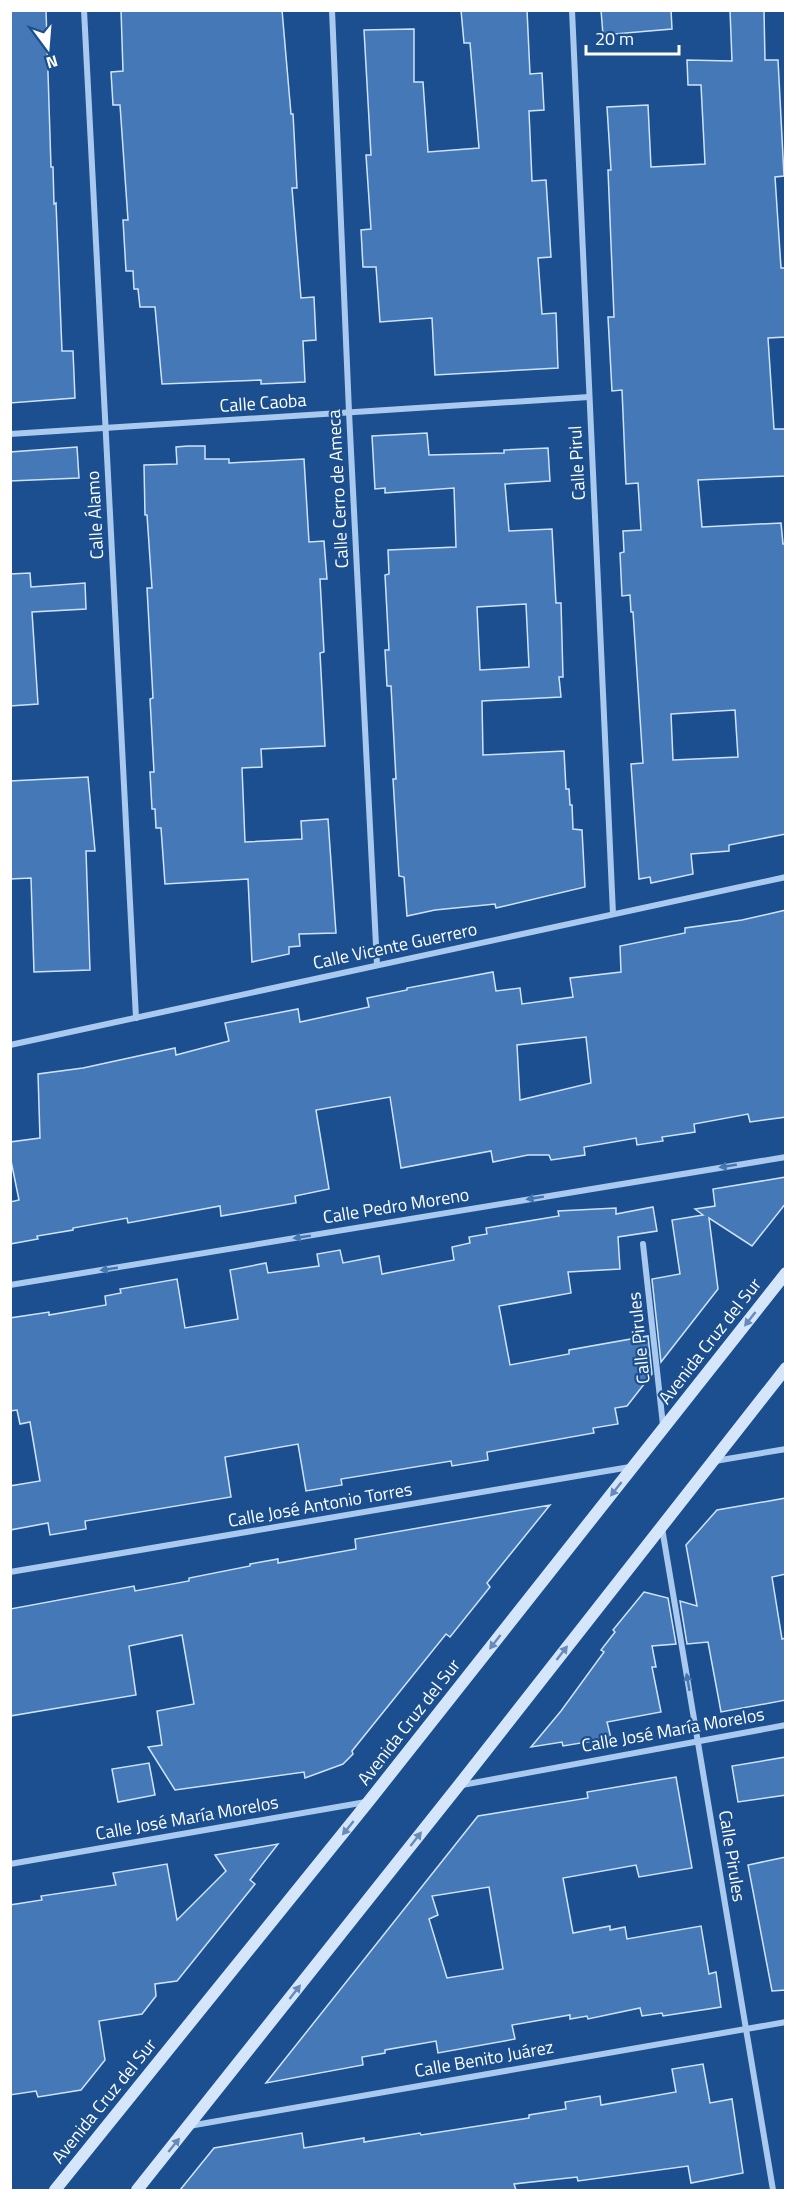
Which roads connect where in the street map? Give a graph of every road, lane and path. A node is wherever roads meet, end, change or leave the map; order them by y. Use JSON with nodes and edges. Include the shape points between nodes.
{"nodes":[{"id":1,"x":84,"y":10,"type":"edge"},
{"id":2,"x":332,"y":10,"type":"edge"},
{"id":3,"x":572,"y":10,"type":"edge"},
{"id":4,"x":589,"y":397,"type":"junction"},
{"id":5,"x":349,"y":412,"type":"junction"},
{"id":6,"x":106,"y":428,"type":"junction"},
{"id":7,"x":10,"y":434,"type":"edge"},
{"id":8,"x":786,"y":877,"type":"edge"},
{"id":9,"x":613,"y":914,"type":"junction"},
{"id":10,"x":377,"y":966,"type":"junction"},
{"id":11,"x":136,"y":1018,"type":"junction"},
{"id":12,"x":10,"y":1045,"type":"edge"},
{"id":13,"x":786,"y":1157,"type":"edge"},
{"id":14,"x":643,"y":1244,"type":"dead end"},
{"id":15,"x":786,"y":1273,"type":"edge"},
{"id":16,"x":10,"y":1285,"type":"edge"},
{"id":17,"x":786,"y":1368,"type":"edge"},
{"id":18,"x":664,"y":1429,"type":"junction"},
{"id":19,"x":786,"y":1449,"type":"edge"},
{"id":20,"x":713,"y":1461,"type":"junction"},
{"id":21,"x":634,"y":1467,"type":"junction"},
{"id":22,"x":661,"y":1526,"type":"junction"},
{"id":23,"x":10,"y":1572,"type":"edge"},
{"id":24,"x":786,"y":1725,"type":"edge"},
{"id":25,"x":698,"y":1740,"type":"junction"},
{"id":26,"x":459,"y":1785,"type":"junction"},
{"id":27,"x":369,"y":1801,"type":"junction"},
{"id":28,"x":10,"y":1864,"type":"edge"},
{"id":29,"x":786,"y":2022,"type":"edge"},
{"id":30,"x":746,"y":2029,"type":"junction"},
{"id":31,"x":189,"y":2126,"type":"junction"},
{"id":32,"x":55,"y":2190,"type":"edge"},
{"id":33,"x":137,"y":2190,"type":"edge"},
{"id":34,"x":773,"y":2190,"type":"edge"}],
"edges":[{"from":1,"to":6,"type":"street","name":"Calle Álamo"},
{"from":2,"to":5,"type":"street","name":"Calle Cerro de Ameca"},
{"from":3,"to":4,"type":"street","name":"Calle Pirul"},
{"from":4,"to":5,"type":"street","name":"Calle Caoba"},
{"from":4,"to":9,"type":"street","name":"Calle Pirul"},
{"from":5,"to":6,"type":"street","name":"Calle Caoba"},
{"from":5,"to":10,"type":"street","name":"Calle Cerro de Ameca"},
{"from":6,"to":7,"type":"street","name":"Calle Caoba"},
{"from":6,"to":11,"type":"street","name":"Calle Álamo"},
{"from":8,"to":9,"type":"street","name":"Calle Vicente Guerrero"},
{"from":9,"to":10,"type":"street","name":"Calle Vicente Guerrero"},
{"from":10,"to":11,"type":"street","name":"Calle Vicente Guerrero"},
{"from":11,"to":12,"type":"street","name":"Calle Vicente Guerrero"},
{"from":13,"to":16,"type":"street","name":"Calle Pedro Moreno","one_way":true},
{"from":14,"to":18,"type":"street","name":"Calle Pirules"},
{"from":15,"to":18,"type":"main road","name":"Avenida Cruz del Sur","one_way":true},
{"from":17,"to":20,"type":"main road"},
{"from":18,"to":21,"type":"main road","name":"Avenida Cruz del Sur"},
{"from":19,"to":20,"type":"street"},
{"from":20,"to":22,"type":"main road"},
{"from":21,"to":23,"type":"street","name":"Calle José Antonio Torres"},
{"from":21,"to":27,"type":"main road","name":"Avenida Cruz del Sur","one_way":true},
{"from":25,"to":22,"type":"street","name":"Calle Pirules","one_way":true},
{"from":26,"to":22,"type":"main road","one_way":true},
{"from":24,"to":25,"type":"street","name":"Calle José María Morelos"},
{"from":25,"to":26,"type":"street","name":"Calle José María Morelos"},
{"from":25,"to":30,"type":"street","name":"Calle Pirules"},
{"from":31,"to":26,"type":"main road","one_way":true},
{"from":27,"to":28,"type":"street","name":"Calle José María Morelos"},
{"from":27,"to":32,"type":"main road","name":"Avenida Cruz del Sur","one_way":true},
{"from":29,"to":30,"type":"street","name":"Calle Benito Juárez"},
{"from":30,"to":31,"type":"street","name":"Calle Benito Juárez"},
{"from":30,"to":34,"type":"street","name":"Calle Pirules"},
{"from":33,"to":31,"type":"main road","one_way":true}]}
